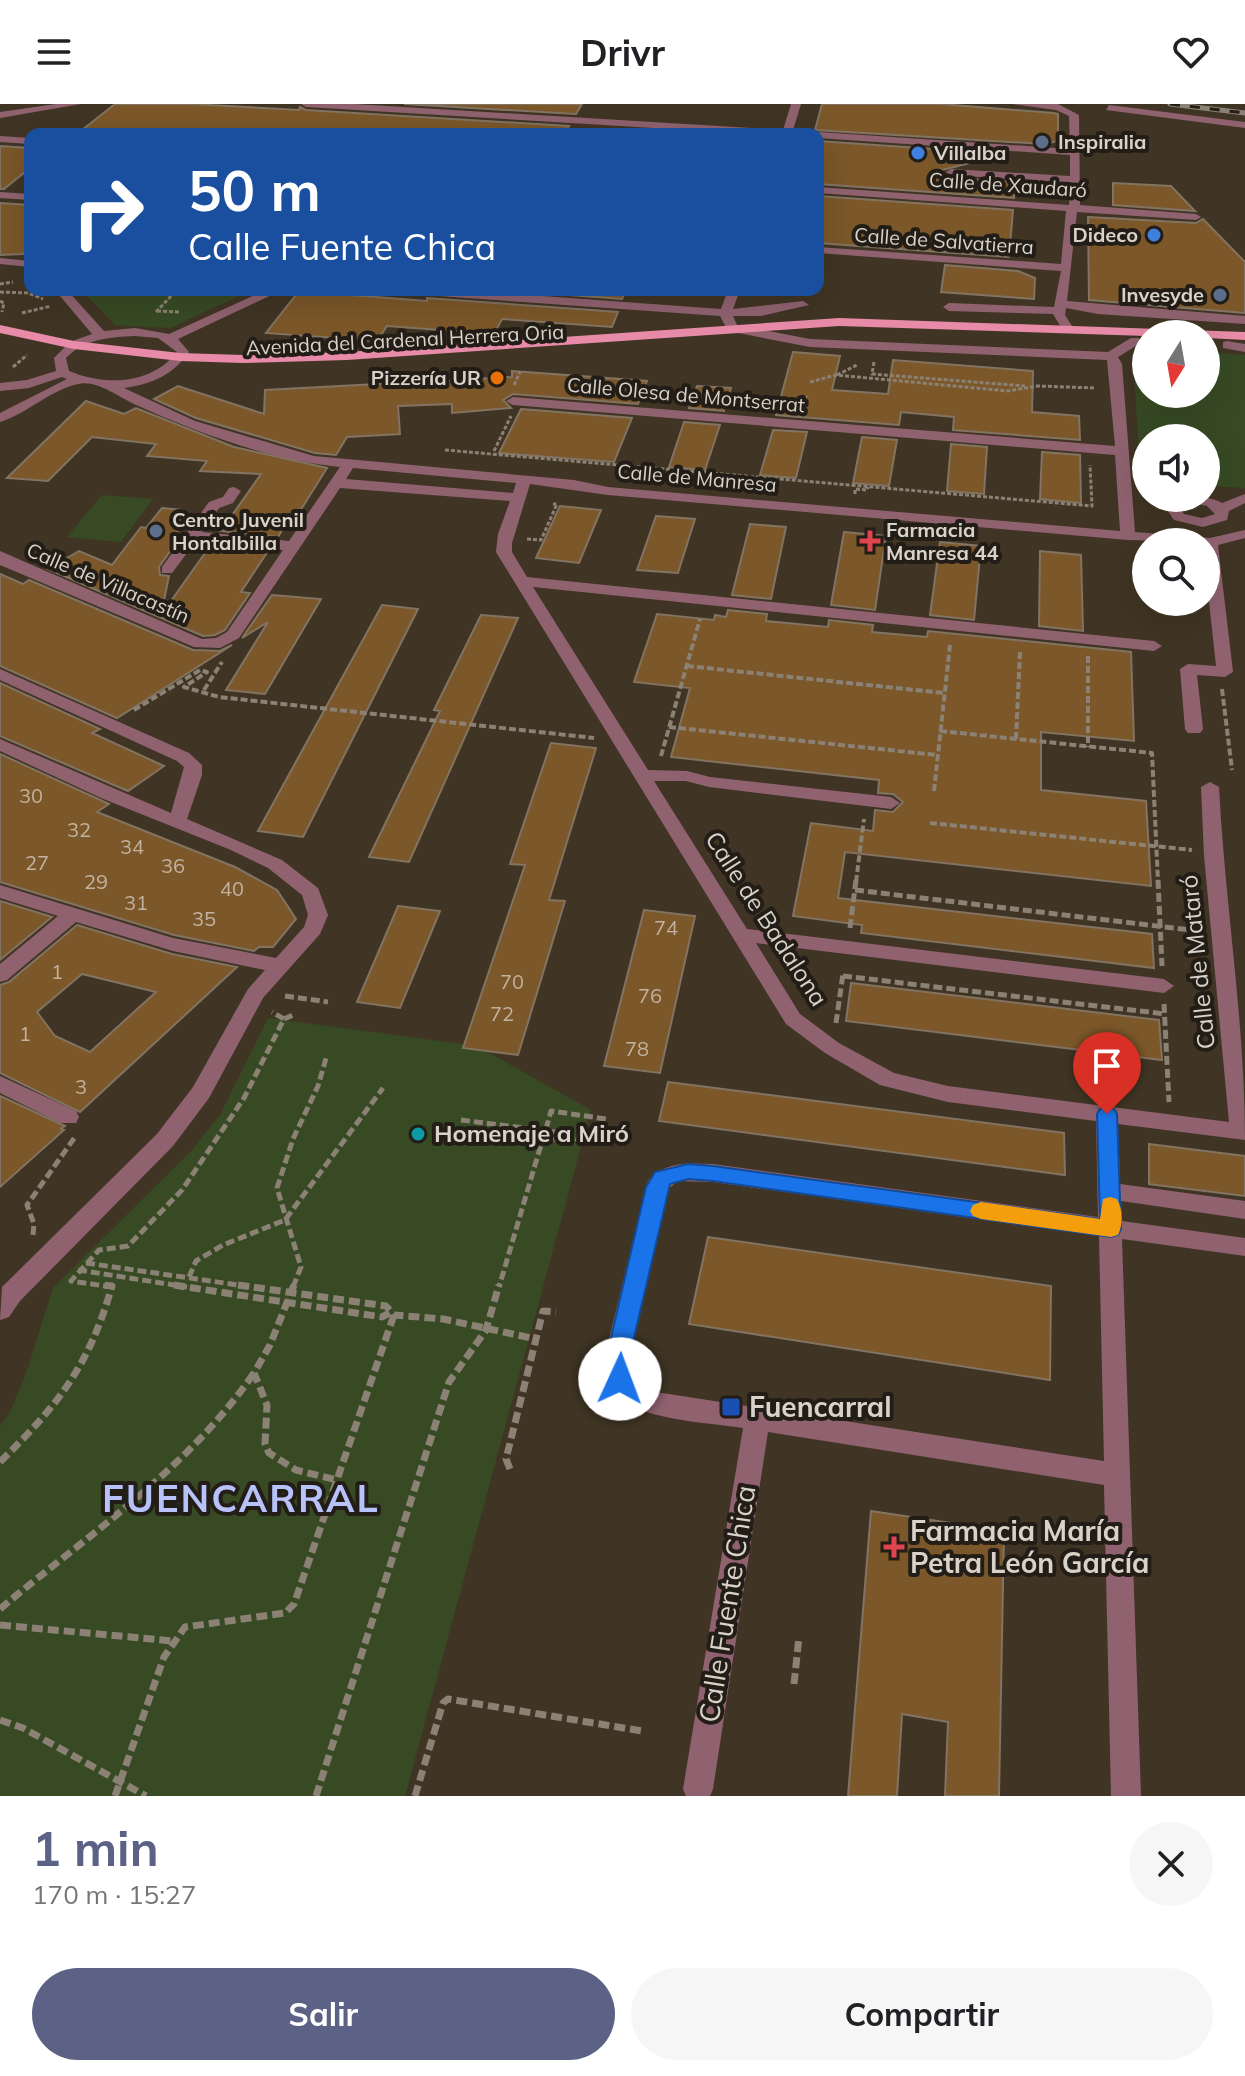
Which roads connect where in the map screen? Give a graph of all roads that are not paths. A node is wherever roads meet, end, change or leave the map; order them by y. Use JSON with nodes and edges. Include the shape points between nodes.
{"nodes":[{"id":1,"x":76,"y":104,"type":"edge"},
{"id":2,"x":306,"y":104,"type":"edge"},
{"id":3,"x":796,"y":104,"type":"edge"},
{"id":4,"x":1017,"y":104,"type":"edge"},
{"id":5,"x":362,"y":106,"type":"edge"},
{"id":6,"x":1109,"y":108,"type":"dead end"},
{"id":7,"x":573,"y":114,"type":"dead end"},
{"id":8,"x":0,"y":115,"type":"edge"},
{"id":9,"x":588,"y":117,"type":"junction"},
{"id":10,"x":1245,"y":125,"type":"edge"},
{"id":11,"x":725,"y":128,"type":"edge"},
{"id":12,"x":789,"y":128,"type":"edge"},
{"id":13,"x":824,"y":135,"type":"edge"},
{"id":14,"x":0,"y":139,"type":"edge"},
{"id":15,"x":24,"y":141,"type":"edge"},
{"id":16,"x":1076,"y":152,"type":"junction"},
{"id":17,"x":951,"y":172,"type":"dead end"},
{"id":18,"x":1076,"y":180,"type":"junction"},
{"id":19,"x":824,"y":190,"type":"edge"},
{"id":20,"x":0,"y":195,"type":"edge"},
{"id":21,"x":24,"y":197,"type":"edge"},
{"id":22,"x":1073,"y":208,"type":"junction"},
{"id":23,"x":1196,"y":217,"type":"dead end"},
{"id":24,"x":824,"y":250,"type":"edge"},
{"id":25,"x":24,"y":264,"type":"edge"},
{"id":26,"x":3,"y":266,"type":"edge"},
{"id":27,"x":1067,"y":268,"type":"junction"},
{"id":28,"x":263,"y":296,"type":"edge"},
{"id":29,"x":492,"y":296,"type":"edge"},
{"id":30,"x":732,"y":296,"type":"edge"},
{"id":31,"x":56,"y":298,"type":"edge"},
{"id":32,"x":803,"y":305,"type":"dead end"},
{"id":33,"x":949,"y":307,"type":"dead end"},
{"id":34,"x":1060,"y":308,"type":"junction"},
{"id":35,"x":725,"y":313,"type":"junction"},
{"id":36,"x":1245,"y":320,"type":"edge"},
{"id":37,"x":732,"y":328,"type":"junction"},
{"id":38,"x":0,"y":329,"type":"edge"},
{"id":39,"x":1068,"y":329,"type":"junction"},
{"id":40,"x":1105,"y":330,"type":"junction"},
{"id":41,"x":1132,"y":331,"type":"edge"},
{"id":42,"x":1220,"y":334,"type":"edge"},
{"id":43,"x":1245,"y":335,"type":"edge"},
{"id":44,"x":101,"y":336,"type":"junction"},
{"id":45,"x":765,"y":336,"type":"junction"},
{"id":46,"x":0,"y":338,"type":"edge"},
{"id":47,"x":170,"y":338,"type":"junction"},
{"id":48,"x":1132,"y":342,"type":"edge"},
{"id":49,"x":1220,"y":345,"type":"edge"},
{"id":50,"x":1227,"y":345,"type":"joint"},
{"id":51,"x":1132,"y":346,"type":"edge"},
{"id":52,"x":1245,"y":347,"type":"edge"},
{"id":53,"x":69,"y":349,"type":"junction"},
{"id":54,"x":1111,"y":356,"type":"junction"},
{"id":55,"x":177,"y":361,"type":"junction"},
{"id":56,"x":69,"y":376,"type":"junction"},
{"id":57,"x":151,"y":378,"type":"junction"},
{"id":58,"x":110,"y":384,"type":"junction"},
{"id":59,"x":0,"y":387,"type":"edge"},
{"id":60,"x":513,"y":406,"type":"road end"},
{"id":61,"x":153,"y":407,"type":"junction"},
{"id":62,"x":0,"y":418,"type":"edge"},
{"id":63,"x":1122,"y":451,"type":"junction"},
{"id":64,"x":349,"y":464,"type":"junction"},
{"id":65,"x":337,"y":483,"type":"junction"},
{"id":66,"x":522,"y":489,"type":"junction"},
{"id":67,"x":234,"y":491,"type":"dead end"},
{"id":68,"x":1245,"y":498,"type":"edge"},
{"id":69,"x":1221,"y":509,"type":"joint"},
{"id":70,"x":1174,"y":512,"type":"edge"},
{"id":71,"x":1245,"y":534,"type":"edge"},
{"id":72,"x":194,"y":536,"type":"junction"},
{"id":73,"x":1128,"y":536,"type":"junction"},
{"id":74,"x":1132,"y":536,"type":"edge"},
{"id":75,"x":1220,"y":540,"type":"edge"},
{"id":76,"x":291,"y":546,"type":"junction"},
{"id":77,"x":0,"y":556,"type":"edge"},
{"id":78,"x":167,"y":570,"type":"dead end"},
{"id":79,"x":521,"y":581,"type":"junction"},
{"id":80,"x":1220,"y":615,"type":"edge"},
{"id":81,"x":1154,"y":646,"type":"dead end"},
{"id":82,"x":0,"y":674,"type":"edge"},
{"id":83,"x":1194,"y":729,"type":"dead end"},
{"id":84,"x":0,"y":744,"type":"edge"},
{"id":85,"x":644,"y":775,"type":"junction"},
{"id":86,"x":1210,"y":787,"type":"dead end"},
{"id":87,"x":891,"y":803,"type":"dead end"},
{"id":88,"x":177,"y":822,"type":"junction"},
{"id":89,"x":0,"y":891,"type":"edge"},
{"id":90,"x":73,"y":914,"type":"junction"},
{"id":91,"x":742,"y":935,"type":"junction"},
{"id":92,"x":280,"y":965,"type":"junction"},
{"id":93,"x":0,"y":975,"type":"edge"},
{"id":94,"x":1164,"y":986,"type":"road end"},
{"id":95,"x":0,"y":1084,"type":"edge"},
{"id":96,"x":1107,"y":1114,"type":"junction"},
{"id":97,"x":75,"y":1122,"type":"road end"},
{"id":98,"x":1243,"y":1132,"type":"edge"},
{"id":99,"x":1110,"y":1191,"type":"junction"},
{"id":100,"x":1245,"y":1210,"type":"edge"},
{"id":101,"x":1111,"y":1229,"type":"junction"},
{"id":102,"x":1245,"y":1247,"type":"edge"},
{"id":103,"x":4,"y":1294,"type":"edge"},
{"id":104,"x":757,"y":1419,"type":"junction"},
{"id":105,"x":1118,"y":1475,"type":"junction"},
{"id":106,"x":698,"y":1789,"type":"dead end"},
{"id":107,"x":1126,"y":1796,"type":"edge"}],
"edges":[{"from":1,"to":8,"type":"street"},
{"from":2,"to":5,"type":"street"},
{"from":3,"to":12,"type":"street"},
{"from":4,"to":16,"type":"street","via":[[1058,107],[1074,115]]},
{"from":5,"to":9,"type":"street"},
{"from":6,"to":10,"type":"street"},
{"from":7,"to":9,"type":"street"},
{"from":9,"to":11,"type":"street"},
{"from":13,"to":16,"type":"street"},
{"from":14,"to":15,"type":"street"},
{"from":16,"to":18,"type":"street"},
{"from":17,"to":18,"type":"street"},
{"from":18,"to":22,"type":"street"},
{"from":19,"to":22,"type":"street","name":"Calle de Xaudaró"},
{"from":20,"to":21,"type":"street"},
{"from":22,"to":23,"type":"street","name":"Calle de Xaudaró"},
{"from":22,"to":27,"type":"street"},
{"from":24,"to":27,"type":"street","name":"Calle de Salvatierra"},
{"from":25,"to":26,"type":"street"},
{"from":27,"to":34,"type":"street"},
{"from":28,"to":47,"type":"street"},
{"from":29,"to":35,"type":"street"},
{"from":30,"to":35,"type":"street"},
{"from":31,"to":44,"type":"street"},
{"from":32,"to":35,"type":"street"},
{"from":33,"to":34,"type":"street"},
{"from":34,"to":36,"type":"street"},
{"from":34,"to":39,"type":"street"},
{"from":35,"to":37,"type":"street"},
{"from":37,"to":39,"type":"main road","name":"Avenida del Cardenal Herrera Oria","via":[[874,322]]},
{"from":37,"to":45,"type":"street","name":"Avenida del Cardenal Herrera Oria"},
{"from":37,"to":55,"type":"main road","name":"Avenida del Cardenal Herrera Oria","via":[[321,358]]},
{"from":38,"to":53,"type":"main road","name":"Avenida del Cardenal Herrera Oria"},
{"from":39,"to":40,"type":"main road","name":"Avenida del Cardenal Herrera Oria"},
{"from":40,"to":41,"type":"main road","name":"Avenida del Cardenal Herrera Oria"},
{"from":40,"to":43,"type":"street","via":[[1153,323]]},
{"from":42,"to":43,"type":"main road"},
{"from":44,"to":47,"type":"street","via":[[135,332]]},
{"from":44,"to":53,"type":"street"},
{"from":45,"to":48,"type":"main road","name":"Avenida del Cardenal Herrera Oria","via":[[883,331]]},
{"from":45,"to":54,"type":"street","name":"Avenida del Cardenal Herrera Oria","via":[[810,343]]},
{"from":45,"to":55,"type":"main road","name":"Avenida del Cardenal Herrera Oria","via":[[316,368],[227,369]]},
{"from":46,"to":53,"type":"main road","name":"Avenida del Cardenal Herrera Oria"},
{"from":47,"to":55,"type":"street","via":[[183,352]]},
{"from":49,"to":50,"type":"main road"},
{"from":50,"to":52,"type":"street"},
{"from":51,"to":54,"type":"street"},
{"from":53,"to":55,"type":"main road","name":"Avenida del Cardenal Herrera Oria"},
{"from":53,"to":56,"type":"street","via":[[60,365]]},
{"from":54,"to":63,"type":"street","via":[[1116,364]]},
{"from":55,"to":57,"type":"street"},
{"from":56,"to":58,"type":"street"},
{"from":56,"to":59,"type":"street"},
{"from":56,"to":62,"type":"street"},
{"from":57,"to":58,"type":"street"},
{"from":57,"to":61,"type":"street","via":[[141,394]]},
{"from":58,"to":61,"type":"street","name":"Calle de Manresa"},
{"from":60,"to":63,"type":"street","name":"Calle Olesa de Montserrat"},
{"from":61,"to":64,"type":"street","name":"Calle de Manresa","via":[[207,430],[313,460]]},
{"from":63,"to":73,"type":"street"},
{"from":64,"to":65,"type":"street","name":"Calle de Villacastín"},
{"from":64,"to":66,"type":"street","name":"Calle de Manresa"},
{"from":65,"to":66,"type":"street"},
{"from":65,"to":76,"type":"street","name":"Calle de Villacastín"},
{"from":66,"to":73,"type":"street","name":"Calle de Manresa","via":[[574,484]]},
{"from":66,"to":79,"type":"street","name":"Calle de Badalona","via":[[503,540]]},
{"from":67,"to":72,"type":"street","via":[[214,505]]},
{"from":68,"to":69,"type":"street"},
{"from":69,"to":70,"type":"street","via":[[1222,517],[1211,522],[1186,520]]},
{"from":71,"to":75,"type":"street","name":"Calle de Manresa"},
{"from":72,"to":76,"type":"street"},
{"from":72,"to":78,"type":"street"},
{"from":73,"to":74,"type":"street","name":"Calle de Manresa"},
{"from":76,"to":77,"type":"street","name":"Calle de Villacastín","via":[[233,635],[209,645]]},
{"from":79,"to":81,"type":"street"},
{"from":79,"to":85,"type":"street","name":"Calle de Badalona"},
{"from":80,"to":83,"type":"street","via":[[1229,680],[1188,669]]},
{"from":82,"to":88,"type":"street","via":[[193,765]]},
{"from":84,"to":88,"type":"street"},
{"from":85,"to":87,"type":"street"},
{"from":85,"to":91,"type":"street","name":"Calle de Badalona"},
{"from":86,"to":98,"type":"street","name":"Calle de Mataró"},
{"from":88,"to":92,"type":"street","via":[[275,864],[311,892],[318,915],[313,929]]},
{"from":89,"to":90,"type":"street"},
{"from":90,"to":92,"type":"street","via":[[221,956]]},
{"from":90,"to":93,"type":"street"},
{"from":91,"to":94,"type":"street"},
{"from":91,"to":96,"type":"street","name":"Calle de Badalona","via":[[793,1019],[888,1079],[948,1094]]},
{"from":92,"to":103,"type":"street","via":[[255,994],[185,1117]]},
{"from":95,"to":97,"type":"street"},
{"from":96,"to":98,"type":"street","name":"Calle de Badalona"},
{"from":96,"to":99,"type":"street"},
{"from":99,"to":100,"type":"street"},
{"from":99,"to":101,"type":"street"},
{"from":101,"to":102,"type":"street"},
{"from":101,"to":104,"type":"street","via":[[713,1173],[663,1178],[656,1187],[617,1359],[620,1379],[634,1397]]},
{"from":101,"to":105,"type":"street"},
{"from":104,"to":105,"type":"street"},
{"from":104,"to":106,"type":"street","name":"Calle Fuente Chica"},
{"from":105,"to":107,"type":"street"}]}
